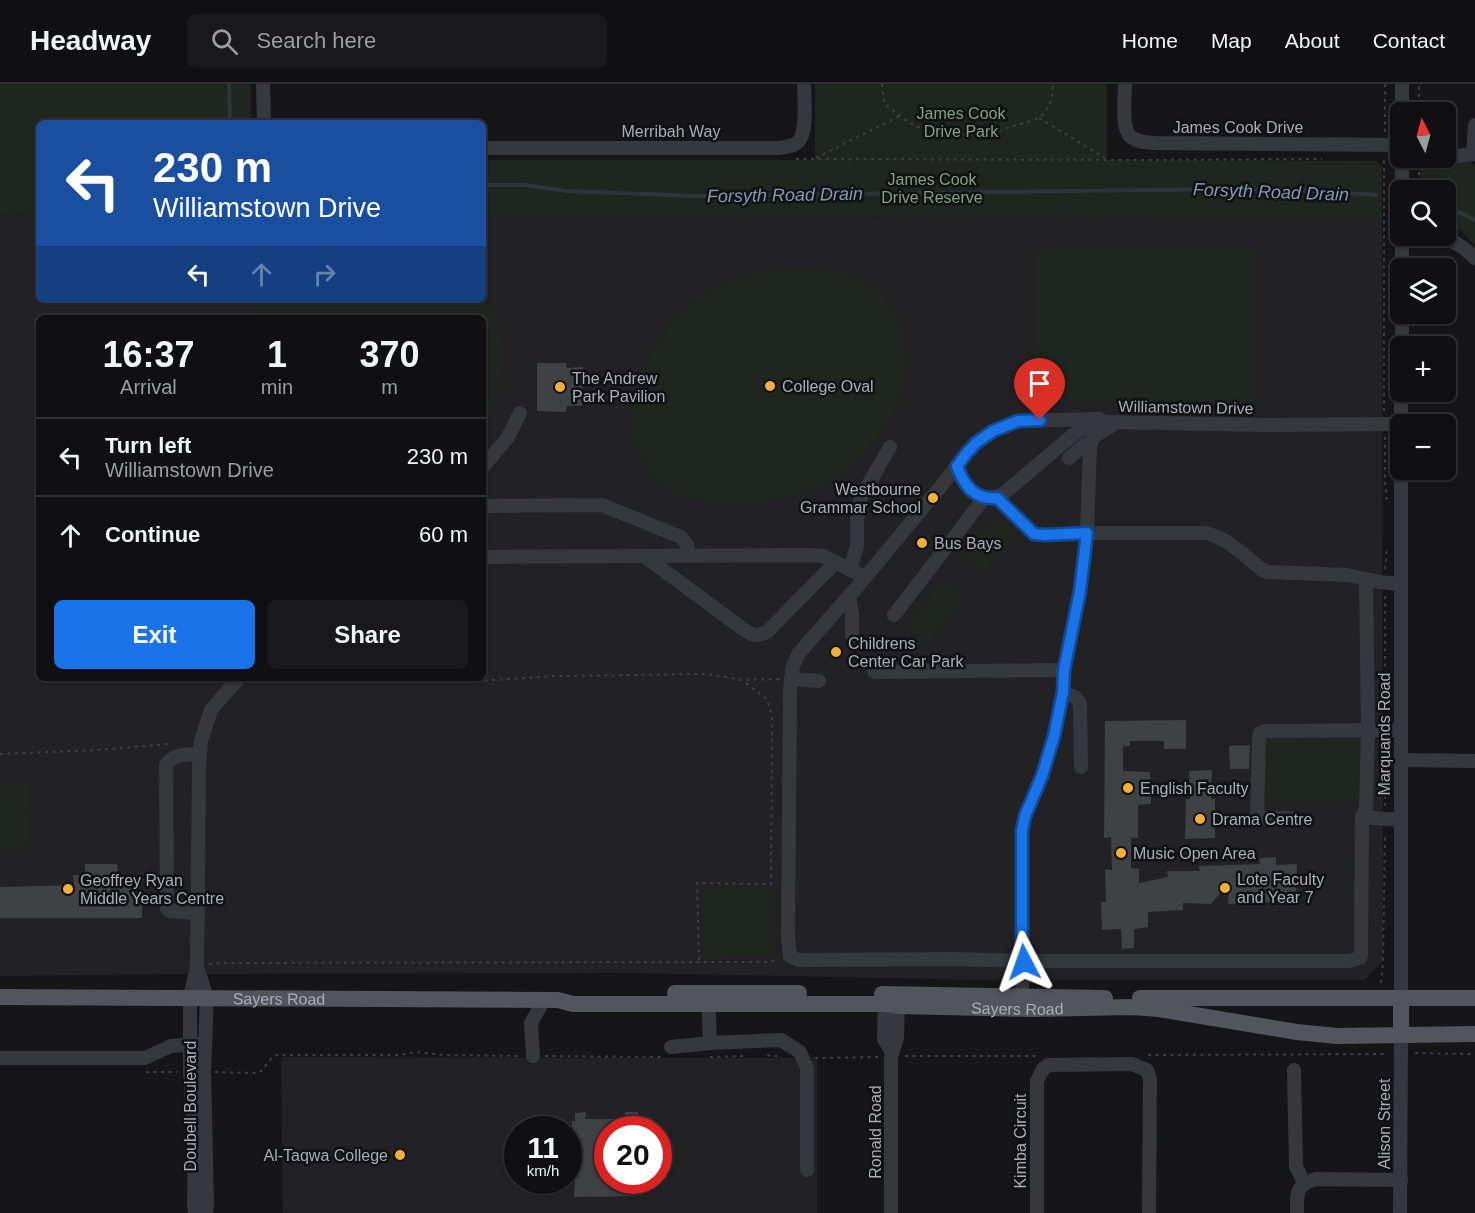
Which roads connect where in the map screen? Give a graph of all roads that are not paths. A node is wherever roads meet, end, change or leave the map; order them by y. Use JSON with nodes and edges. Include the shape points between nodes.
{"nodes":[{"id":1,"x":263,"y":84,"type":"edge"},
{"id":2,"x":804,"y":84,"type":"edge"},
{"id":3,"x":1125,"y":84,"type":"edge"},
{"id":4,"x":1402,"y":84,"type":"edge"},
{"id":5,"x":1402,"y":102,"type":"edge"},
{"id":6,"x":264,"y":120,"type":"edge"},
{"id":7,"x":1475,"y":125,"type":"edge"},
{"id":8,"x":1390,"y":145,"type":"edge"},
{"id":9,"x":486,"y":148,"type":"edge"},
{"id":10,"x":1474,"y":153,"type":"edge"},
{"id":11,"x":1456,"y":156,"type":"dead end"},
{"id":12,"x":1456,"y":242,"type":"edge"},
{"id":13,"x":1475,"y":258,"type":"edge"},
{"id":14,"x":519,"y":413,"type":"dead end"},
{"id":15,"x":1111,"y":422,"type":"junction"},
{"id":16,"x":1390,"y":424,"type":"edge"},
{"id":17,"x":1092,"y":441,"type":"junction"},
{"id":18,"x":890,"y":447,"type":"dead end"},
{"id":19,"x":1069,"y":458,"type":"dead end"},
{"id":20,"x":486,"y":463,"type":"edge"},
{"id":21,"x":957,"y":466,"type":"junction"},
{"id":22,"x":1401,"y":480,"type":"edge"},
{"id":23,"x":943,"y":483,"type":"junction"},
{"id":24,"x":967,"y":487,"type":"junction"},
{"id":25,"x":991,"y":497,"type":"junction"},
{"id":26,"x":486,"y":506,"type":"edge"},
{"id":27,"x":1087,"y":533,"type":"junction"},
{"id":28,"x":689,"y":555,"type":"junction"},
{"id":29,"x":486,"y":556,"type":"edge"},
{"id":30,"x":644,"y":556,"type":"junction"},
{"id":31,"x":836,"y":562,"type":"junction"},
{"id":32,"x":850,"y":570,"type":"junction"},
{"id":33,"x":865,"y":577,"type":"junction"},
{"id":34,"x":1366,"y":579,"type":"junction"},
{"id":35,"x":1401,"y":584,"type":"junction"},
{"id":36,"x":849,"y":596,"type":"junction"},
{"id":37,"x":894,"y":615,"type":"dead end"},
{"id":38,"x":852,"y":635,"type":"dead end"},
{"id":39,"x":1064,"y":670,"type":"junction"},
{"id":40,"x":874,"y":672,"type":"dead end"},
{"id":41,"x":791,"y":679,"type":"junction"},
{"id":42,"x":236,"y":681,"type":"edge"},
{"id":43,"x":819,"y":681,"type":"dead end"},
{"id":44,"x":1063,"y":692,"type":"junction"},
{"id":45,"x":1368,"y":730,"type":"junction"},
{"id":46,"x":1401,"y":730,"type":"junction"},
{"id":47,"x":200,"y":754,"type":"junction"},
{"id":48,"x":1401,"y":760,"type":"junction"},
{"id":49,"x":1475,"y":761,"type":"edge"},
{"id":50,"x":1081,"y":767,"type":"dead end"},
{"id":51,"x":1362,"y":817,"type":"junction"},
{"id":52,"x":1291,"y":818,"type":"dead end"},
{"id":53,"x":1401,"y":820,"type":"junction"},
{"id":54,"x":198,"y":913,"type":"junction"},
{"id":55,"x":1024,"y":962,"type":"junction"},
{"id":56,"x":197,"y":966,"type":"junction"},
{"id":57,"x":0,"y":997,"type":"edge"},
{"id":58,"x":1021,"y":997,"type":"junction"},
{"id":59,"x":190,"y":998,"type":"junction"},
{"id":60,"x":207,"y":998,"type":"junction"},
{"id":61,"x":708,"y":998,"type":"junction"},
{"id":62,"x":892,"y":999,"type":"junction"},
{"id":63,"x":1401,"y":999,"type":"junction"},
{"id":64,"x":1475,"y":999,"type":"edge"},
{"id":65,"x":516,"y":1000,"type":"junction"},
{"id":66,"x":551,"y":1000,"type":"junction"},
{"id":67,"x":1132,"y":1007,"type":"junction"},
{"id":68,"x":531,"y":1023,"type":"junction"},
{"id":69,"x":1475,"y":1034,"type":"edge"},
{"id":70,"x":1401,"y":1035,"type":"junction"},
{"id":71,"x":206,"y":1043,"type":"junction"},
{"id":72,"x":710,"y":1043,"type":"junction"},
{"id":73,"x":189,"y":1044,"type":"junction"},
{"id":74,"x":671,"y":1047,"type":"dead end"},
{"id":75,"x":532,"y":1050,"type":"dead end"},
{"id":76,"x":0,"y":1058,"type":"edge"},
{"id":77,"x":1294,"y":1070,"type":"dead end"},
{"id":78,"x":201,"y":1149,"type":"junction"},
{"id":79,"x":807,"y":1170,"type":"dead end"},
{"id":80,"x":1401,"y":1179,"type":"junction"},
{"id":81,"x":1304,"y":1183,"type":"junction"},
{"id":82,"x":195,"y":1213,"type":"edge"},
{"id":83,"x":206,"y":1213,"type":"edge"},
{"id":84,"x":891,"y":1213,"type":"edge"},
{"id":85,"x":1037,"y":1213,"type":"edge"},
{"id":86,"x":1149,"y":1213,"type":"edge"},
{"id":87,"x":1297,"y":1213,"type":"edge"},
{"id":88,"x":1400,"y":1213,"type":"edge"}],
"edges":[{"from":1,"to":6,"type":"street"},
{"from":2,"to":9,"type":"street","name":"Merribah Way","via":[[804,127],[798,142],[791,146]]},
{"from":3,"to":8,"type":"street","name":"James Cook Drive","via":[[1127,131],[1131,137],[1145,142]]},
{"from":4,"to":5,"type":"street"},
{"from":7,"to":10,"type":"street"},
{"from":10,"to":11,"type":"street"},
{"from":12,"to":13,"type":"street"},
{"from":14,"to":20,"type":"street","via":[[508,437]]},
{"from":15,"to":16,"type":"street","name":"Williamstown Drive"},
{"from":15,"to":17,"type":"street"},
{"from":15,"to":21,"type":"street","via":[[1018,421],[976,443]]},
{"from":15,"to":25,"type":"street","name":"Williamstown Drive","via":[[1074,434],[1010,489]]},
{"from":17,"to":19,"type":"street"},
{"from":17,"to":27,"type":"street"},
{"from":18,"to":32,"type":"street","via":[[861,497]]},
{"from":21,"to":23,"type":"street"},
{"from":21,"to":24,"type":"street"},
{"from":22,"to":35,"type":"street","name":"Marquands Road"},
{"from":23,"to":24,"type":"street"},
{"from":23,"to":33,"type":"street"},
{"from":24,"to":25,"type":"street"},
{"from":25,"to":27,"type":"street","via":[[1034,534]]},
{"from":25,"to":37,"type":"street","name":"Williamstown Drive"},
{"from":26,"to":28,"type":"street","via":[[602,505],[681,537]]},
{"from":27,"to":34,"type":"street","via":[[1206,533],[1216,535],[1268,572]]},
{"from":27,"to":39,"type":"street"},
{"from":28,"to":30,"type":"street"},
{"from":28,"to":31,"type":"street","via":[[808,555]]},
{"from":29,"to":30,"type":"street"},
{"from":30,"to":31,"type":"street","via":[[746,632],[759,636]]},
{"from":31,"to":32,"type":"street"},
{"from":32,"to":33,"type":"street"},
{"from":33,"to":36,"type":"street"},
{"from":34,"to":35,"type":"street"},
{"from":34,"to":45,"type":"street"},
{"from":35,"to":46,"type":"street","name":"Marquands Road"},
{"from":36,"to":38,"type":"street"},
{"from":36,"to":41,"type":"street","via":[[799,653]]},
{"from":39,"to":40,"type":"street"},
{"from":39,"to":44,"type":"street"},
{"from":41,"to":43,"type":"street"},
{"from":41,"to":55,"type":"street","via":[[790,956],[798,960]]},
{"from":42,"to":47,"type":"street","via":[[211,710]]},
{"from":44,"to":50,"type":"street","via":[[1080,703]]},
{"from":44,"to":55,"type":"street","via":[[1054,736],[1022,831]]},
{"from":45,"to":46,"type":"street"},
{"from":45,"to":51,"type":"street","via":[[1366,809]]},
{"from":45,"to":52,"type":"street","via":[[1260,733],[1257,818]]},
{"from":46,"to":48,"type":"street","name":"Marquands Road"},
{"from":47,"to":54,"type":"street"},
{"from":47,"to":54,"type":"street","via":[[177,755],[166,765],[167,909]]},
{"from":48,"to":49,"type":"street"},
{"from":48,"to":53,"type":"street","name":"Marquands Road"},
{"from":51,"to":53,"type":"street"},
{"from":51,"to":55,"type":"street","via":[[1360,958]]},
{"from":53,"to":63,"type":"street","name":"Marquands Road"},
{"from":54,"to":56,"type":"street"},
{"from":55,"to":58,"type":"street"},
{"from":56,"to":59,"type":"street","name":"Doubell Boulevard"},
{"from":56,"to":60,"type":"street","name":"Doubell Boulevard"},
{"from":57,"to":59,"type":"main road","name":"Sayers Road"},
{"from":58,"to":62,"type":"main road","name":"Sayers Road"},
{"from":58,"to":63,"type":"main road","name":"Sayers Road"},
{"from":58,"to":67,"type":"main road","via":[[1028,1003]]},
{"from":59,"to":60,"type":"main road","name":"Sayers Road"},
{"from":59,"to":73,"type":"street","name":"Doubell Boulevard"},
{"from":60,"to":65,"type":"main road","name":"Sayers Road"},
{"from":60,"to":71,"type":"street","name":"Doubell Boulevard"},
{"from":61,"to":62,"type":"main road","name":"Sayers Road"},
{"from":61,"to":66,"type":"main road","name":"Sayers Road","via":[[573,1004]]},
{"from":61,"to":72,"type":"street"},
{"from":62,"to":67,"type":"main road","name":"Sayers Road","via":[[1063,1009]]},
{"from":62,"to":84,"type":"street","name":"Ronald Road","via":[[897,1038],[892,1052]]},
{"from":63,"to":64,"type":"main road","name":"Sayers Road"},
{"from":63,"to":70,"type":"main road"},
{"from":65,"to":66,"type":"main road","name":"Sayers Road"},
{"from":65,"to":68,"type":"street"},
{"from":66,"to":68,"type":"street"},
{"from":67,"to":70,"type":"main road","name":"Sayers Road","via":[[1297,1032]]},
{"from":68,"to":75,"type":"street"},
{"from":69,"to":70,"type":"main road","name":"Sayers Road"},
{"from":70,"to":80,"type":"street","name":"Alison Street"},
{"from":71,"to":73,"type":"street"},
{"from":71,"to":78,"type":"street","name":"Doubell Boulevard"},
{"from":72,"to":74,"type":"street"},
{"from":72,"to":79,"type":"street","via":[[781,1040],[800,1052],[807,1068]]},
{"from":73,"to":76,"type":"street","via":[[171,1046],[145,1058]]},
{"from":73,"to":78,"type":"street","name":"Doubell Boulevard"},
{"from":77,"to":81,"type":"street","via":[[1296,1166]]},
{"from":78,"to":82,"type":"street","name":"Doubell Boulevard"},
{"from":78,"to":83,"type":"street","name":"Doubell Boulevard"},
{"from":80,"to":81,"type":"street","via":[[1316,1179]]},
{"from":80,"to":88,"type":"street","name":"Alison Street"},
{"from":81,"to":87,"type":"street","via":[[1297,1192]]},
{"from":85,"to":86,"type":"street","name":"Kimba Circuit","via":[[1037,1081],[1043,1069],[1048,1065],[1132,1064],[1147,1070],[1150,1079]]}]}
